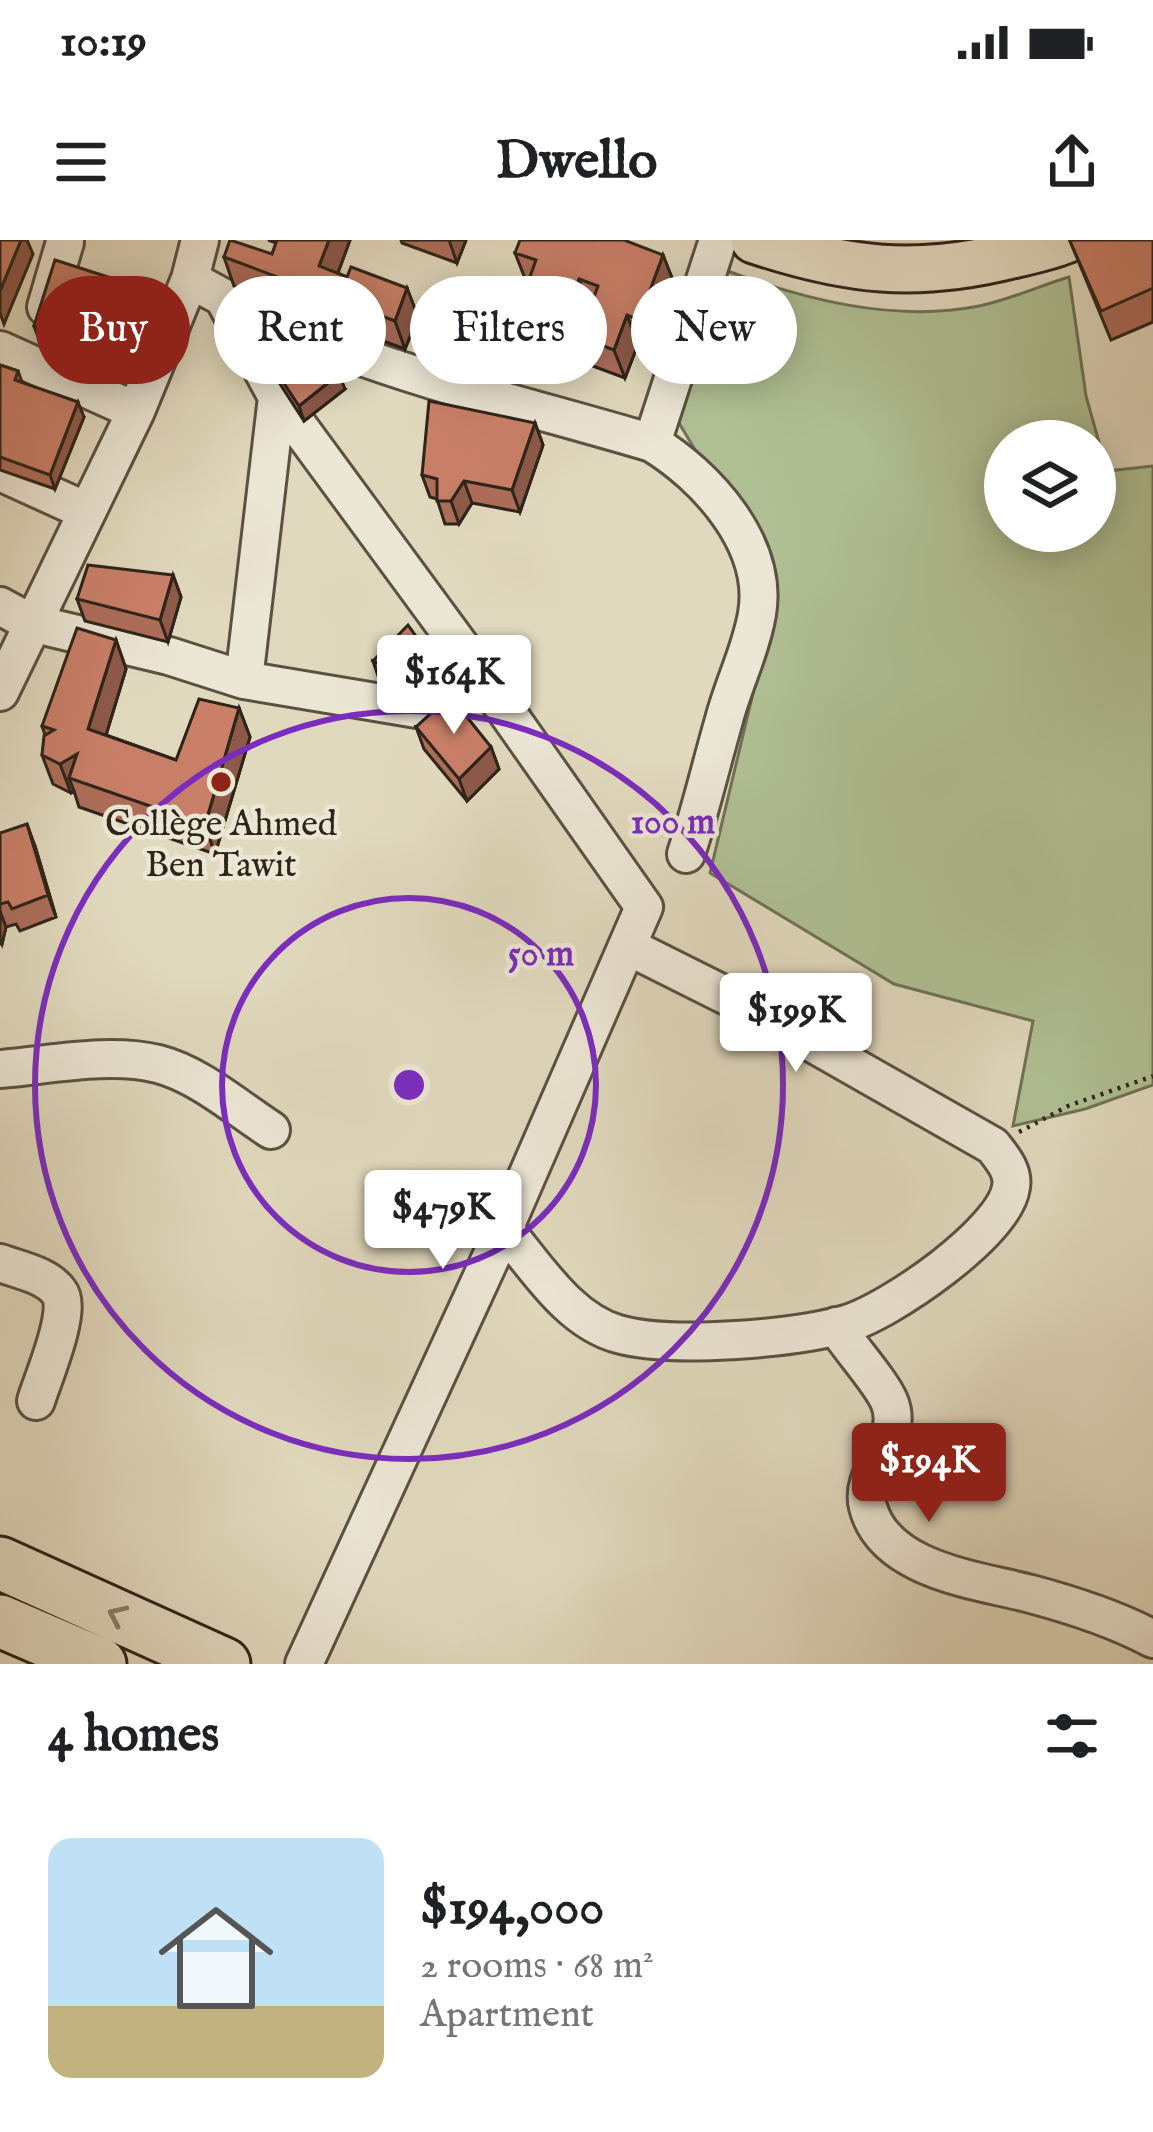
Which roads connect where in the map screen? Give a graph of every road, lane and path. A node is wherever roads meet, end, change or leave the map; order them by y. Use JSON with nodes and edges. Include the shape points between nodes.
{"nodes":[{"id":1,"x":200,"y":240,"type":"edge"},
{"id":2,"x":718,"y":240,"type":"edge"},
{"id":3,"x":754,"y":240,"type":"edge"},
{"id":4,"x":1066,"y":240,"type":"edge"},
{"id":5,"x":65,"y":242,"type":"edge"},
{"id":6,"x":190,"y":279,"type":"joint"},
{"id":7,"x":214,"y":292,"type":"edge"},
{"id":8,"x":16,"y":356,"type":"edge"},
{"id":9,"x":386,"y":368,"type":"edge"},
{"id":10,"x":147,"y":384,"type":"edge"},
{"id":11,"x":270,"y":384,"type":"edge"},
{"id":12,"x":277,"y":398,"type":"junction"},
{"id":13,"x":136,"y":411,"type":"junction"},
{"id":14,"x":652,"y":443,"type":"junction"},
{"id":15,"x":0,"y":472,"type":"edge"},
{"id":16,"x":86,"y":511,"type":"junction"},
{"id":17,"x":16,"y":615,"type":"edge"},
{"id":18,"x":244,"y":680,"type":"junction"},
{"id":19,"x":0,"y":692,"type":"edge"},
{"id":20,"x":417,"y":710,"type":"dead end"},
{"id":21,"x":686,"y":854,"type":"dead end"},
{"id":22,"x":629,"y":947,"type":"junction"},
{"id":23,"x":0,"y":1069,"type":"edge"},
{"id":24,"x":1153,"y":1076,"type":"edge"},
{"id":25,"x":271,"y":1130,"type":"dead end"},
{"id":26,"x":993,"y":1146,"type":"junction"},
{"id":27,"x":504,"y":1229,"type":"junction"},
{"id":28,"x":0,"y":1263,"type":"edge"},
{"id":29,"x":836,"y":1326,"type":"junction"},
{"id":30,"x":36,"y":1401,"type":"dead end"},
{"id":31,"x":0,"y":1563,"type":"edge"},
{"id":32,"x":0,"y":1621,"type":"edge"},
{"id":33,"x":1153,"y":1639,"type":"edge"},
{"id":34,"x":100,"y":1664,"type":"edge"},
{"id":35,"x":224,"y":1664,"type":"edge"},
{"id":36,"x":304,"y":1664,"type":"edge"}],
"edges":[{"from":1,"to":6,"type":"street"},
{"from":2,"to":14,"type":"street"},
{"from":3,"to":4,"type":"main road","via":[[856,267],[912,272]]},
{"from":5,"to":8,"type":"street"},
{"from":6,"to":7,"type":"street"},
{"from":8,"to":13,"type":"street"},
{"from":9,"to":14,"type":"street"},
{"from":10,"to":13,"type":"street"},
{"from":11,"to":12,"type":"street"},
{"from":12,"to":18,"type":"street"},
{"from":12,"to":22,"type":"street","via":[[644,907]]},
{"from":13,"to":16,"type":"street"},
{"from":14,"to":21,"type":"street","via":[[686,464],[734,519],[758,611]]},
{"from":15,"to":16,"type":"street"},
{"from":16,"to":17,"type":"street"},
{"from":17,"to":18,"type":"street"},
{"from":17,"to":19,"type":"street"},
{"from":18,"to":20,"type":"street"},
{"from":22,"to":26,"type":"street"},
{"from":22,"to":27,"type":"street"},
{"from":23,"to":25,"type":"street","via":[[159,1064]]},
{"from":24,"to":26,"type":"path","via":[[1068,1106]]},
{"from":26,"to":29,"type":"street","via":[[1012,1191],[991,1224],[884,1309]]},
{"from":27,"to":29,"type":"street","via":[[580,1313],[616,1334],[714,1340]]},
{"from":27,"to":36,"type":"street"},
{"from":28,"to":30,"type":"street","via":[[62,1294],[65,1310]]},
{"from":29,"to":33,"type":"street","via":[[889,1399],[893,1418],[868,1484],[866,1504],[878,1530],[920,1562]]},
{"from":35,"to":31,"type":"highway","one_way":true},
{"from":32,"to":34,"type":"highway"}]}
